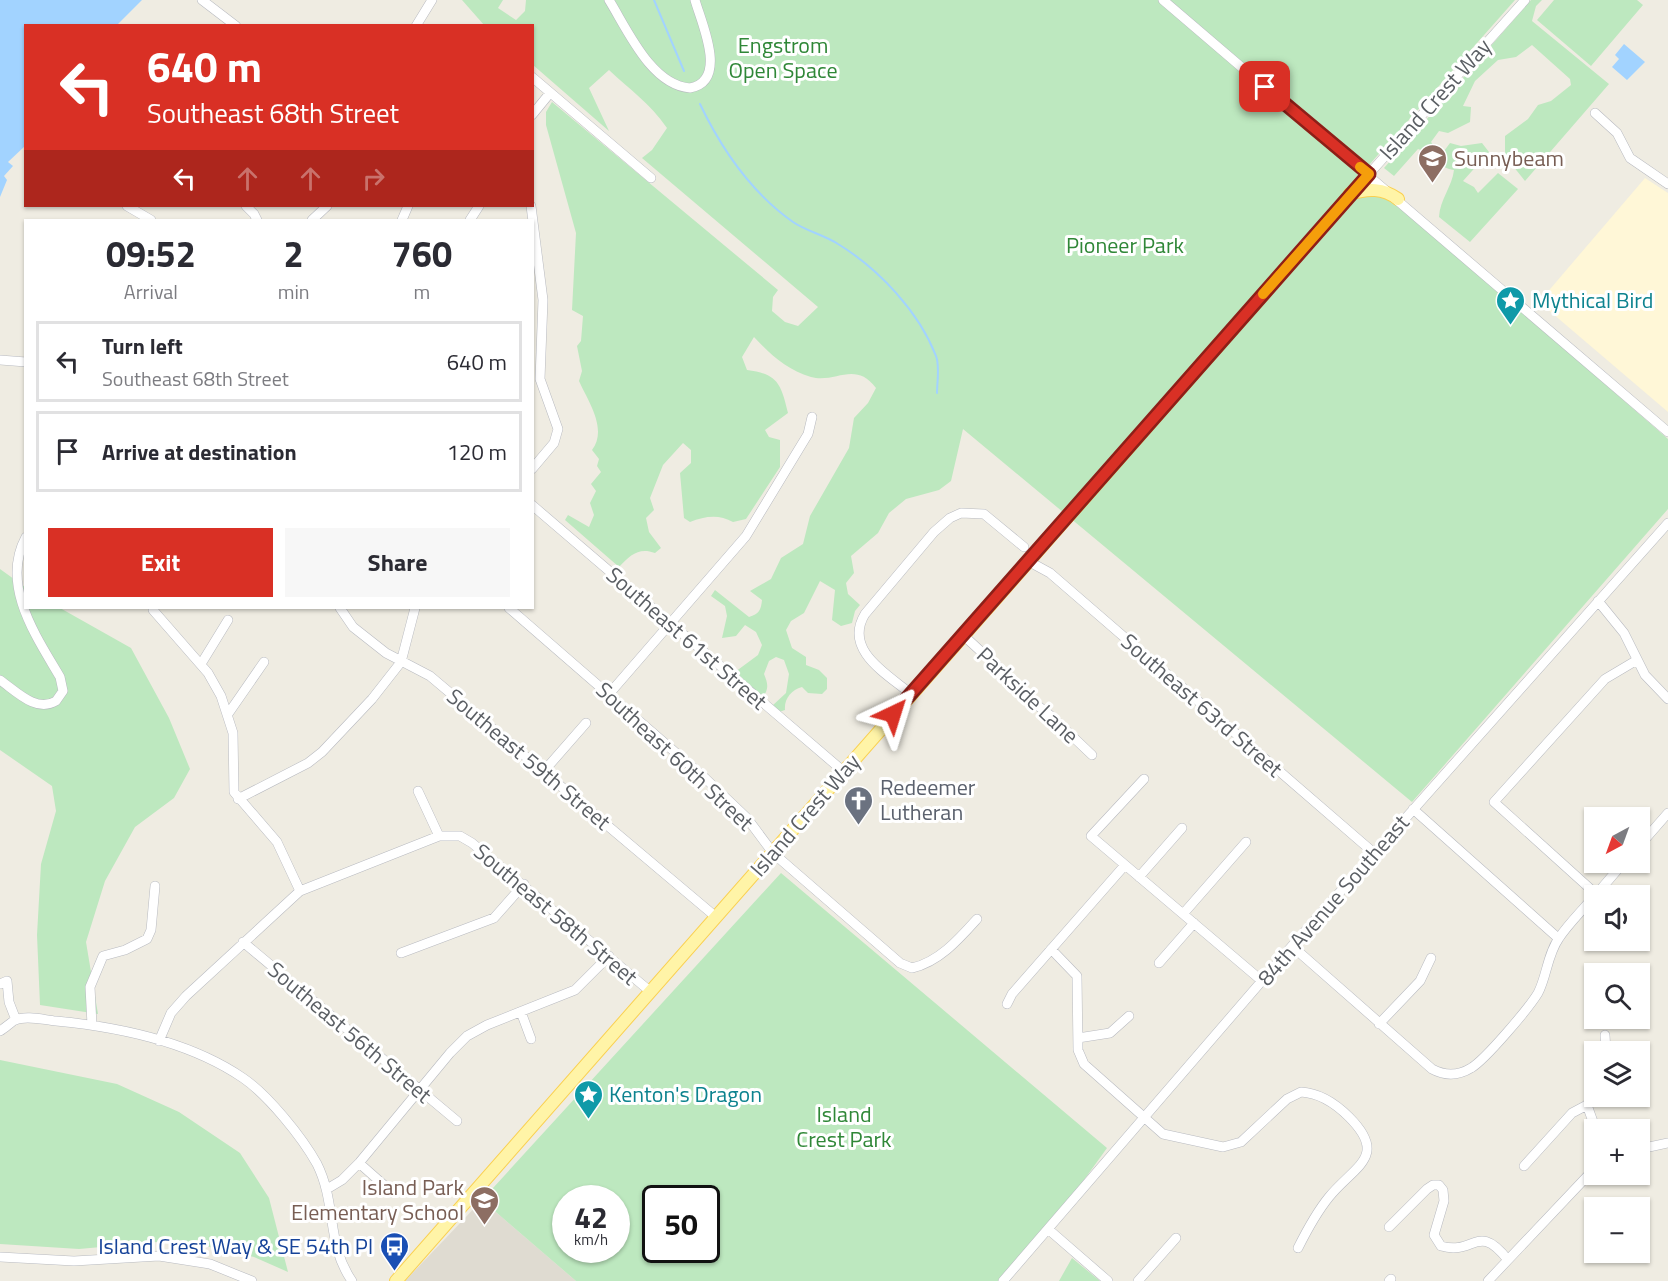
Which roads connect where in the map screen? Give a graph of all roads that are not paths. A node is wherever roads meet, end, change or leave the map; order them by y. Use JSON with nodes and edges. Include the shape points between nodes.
{"nodes":[{"id":1,"x":202,"y":0,"type":"edge"},
{"id":2,"x":432,"y":0,"type":"edge"},
{"id":3,"x":609,"y":0,"type":"edge"},
{"id":4,"x":695,"y":0,"type":"edge"},
{"id":5,"x":1163,"y":0,"type":"edge"},
{"id":6,"x":1525,"y":0,"type":"edge"},
{"id":7,"x":233,"y":24,"type":"edge"},
{"id":8,"x":417,"y":24,"type":"edge"},
{"id":9,"x":534,"y":79,"type":"edge"},
{"id":10,"x":550,"y":93,"type":"junction"},
{"id":11,"x":534,"y":113,"type":"edge"},
{"id":12,"x":1595,"y":113,"type":"dead end"},
{"id":13,"x":1369,"y":174,"type":"junction"},
{"id":14,"x":651,"y":178,"type":"dead end"},
{"id":15,"x":1668,"y":184,"type":"edge"},
{"id":16,"x":1349,"y":195,"type":"junction"},
{"id":17,"x":1398,"y":199,"type":"junction"},
{"id":18,"x":129,"y":207,"type":"edge"},
{"id":19,"x":247,"y":207,"type":"edge"},
{"id":20,"x":326,"y":207,"type":"edge"},
{"id":21,"x":149,"y":219,"type":"edge"},
{"id":22,"x":256,"y":219,"type":"edge"},
{"id":23,"x":313,"y":219,"type":"edge"},
{"id":24,"x":534,"y":230,"type":"edge"},
{"id":25,"x":0,"y":360,"type":"edge"},
{"id":26,"x":24,"y":362,"type":"edge"},
{"id":27,"x":812,"y":417,"type":"dead end"},
{"id":28,"x":1668,"y":432,"type":"edge"},
{"id":29,"x":534,"y":467,"type":"edge"},
{"id":30,"x":534,"y":507,"type":"edge"},
{"id":31,"x":1668,"y":523,"type":"edge"},
{"id":32,"x":24,"y":539,"type":"edge"},
{"id":33,"x":1024,"y":547,"type":"dead end"},
{"id":34,"x":1028,"y":561,"type":"junction"},
{"id":35,"x":1598,"y":601,"type":"junction"},
{"id":36,"x":341,"y":609,"type":"edge"},
{"id":37,"x":415,"y":609,"type":"edge"},
{"id":38,"x":510,"y":609,"type":"edge"},
{"id":39,"x":153,"y":610,"type":"dead end"},
{"id":40,"x":228,"y":620,"type":"dead end"},
{"id":41,"x":671,"y":624,"type":"junction"},
{"id":42,"x":963,"y":635,"type":"junction"},
{"id":43,"x":1637,"y":660,"type":"junction"},
{"id":44,"x":264,"y":662,"type":"dead end"},
{"id":45,"x":401,"y":662,"type":"junction"},
{"id":46,"x":201,"y":664,"type":"junction"},
{"id":47,"x":0,"y":680,"type":"edge"},
{"id":48,"x":609,"y":694,"type":"junction"},
{"id":49,"x":910,"y":694,"type":"junction"},
{"id":50,"x":1668,"y":699,"type":"edge"},
{"id":51,"x":228,"y":714,"type":"junction"},
{"id":52,"x":585,"y":723,"type":"dead end"},
{"id":53,"x":1092,"y":755,"type":"dead end"},
{"id":54,"x":544,"y":771,"type":"junction"},
{"id":55,"x":843,"y":771,"type":"junction"},
{"id":56,"x":1144,"y":779,"type":"dead end"},
{"id":57,"x":418,"y":791,"type":"dead end"},
{"id":58,"x":238,"y":799,"type":"junction"},
{"id":59,"x":1413,"y":809,"type":"junction"},
{"id":60,"x":1668,"y":813,"type":"edge"},
{"id":61,"x":1182,"y":828,"type":"dead end"},
{"id":62,"x":1650,"y":834,"type":"edge"},
{"id":63,"x":439,"y":836,"type":"junction"},
{"id":64,"x":1246,"y":842,"type":"dead end"},
{"id":65,"x":773,"y":853,"type":"junction"},
{"id":66,"x":1374,"y":853,"type":"junction"},
{"id":67,"x":1125,"y":865,"type":"junction"},
{"id":68,"x":1614,"y":873,"type":"edge"},
{"id":69,"x":1139,"y":877,"type":"junction"},
{"id":70,"x":524,"y":884,"type":"junction"},
{"id":71,"x":1584,"y":885,"type":"edge"},
{"id":72,"x":1604,"y":885,"type":"edge"},
{"id":73,"x":155,"y":886,"type":"dead end"},
{"id":74,"x":300,"y":891,"type":"junction"},
{"id":75,"x":1584,"y":908,"type":"edge"},
{"id":76,"x":1183,"y":914,"type":"junction"},
{"id":77,"x":716,"y":917,"type":"junction"},
{"id":78,"x":976,"y":919,"type":"dead end"},
{"id":79,"x":1194,"y":923,"type":"junction"},
{"id":80,"x":1558,"y":938,"type":"junction"},
{"id":81,"x":243,"y":942,"type":"junction"},
{"id":82,"x":1292,"y":946,"type":"junction"},
{"id":83,"x":1051,"y":949,"type":"junction"},
{"id":84,"x":401,"y":953,"type":"dead end"},
{"id":85,"x":609,"y":956,"type":"junction"},
{"id":86,"x":1431,"y":958,"type":"dead end"},
{"id":87,"x":1159,"y":963,"type":"dead end"},
{"id":88,"x":1262,"y":981,"type":"junction"},
{"id":89,"x":0,"y":984,"type":"edge"},
{"id":90,"x":651,"y":992,"type":"junction"},
{"id":91,"x":1007,"y":1004,"type":"dead end"},
{"id":92,"x":521,"y":1012,"type":"junction"},
{"id":93,"x":1129,"y":1016,"type":"dead end"},
{"id":94,"x":16,"y":1020,"type":"junction"},
{"id":95,"x":1379,"y":1024,"type":"junction"},
{"id":96,"x":92,"y":1025,"type":"junction"},
{"id":97,"x":0,"y":1031,"type":"edge"},
{"id":98,"x":1605,"y":1035,"type":"dead end"},
{"id":99,"x":1078,"y":1038,"type":"junction"},
{"id":100,"x":531,"y":1039,"type":"dead end"},
{"id":101,"x":159,"y":1041,"type":"junction"},
{"id":102,"x":1605,"y":1041,"type":"edge"},
{"id":103,"x":420,"y":1090,"type":"junction"},
{"id":104,"x":1584,"y":1107,"type":"edge"},
{"id":105,"x":1142,"y":1118,"type":"junction"},
{"id":106,"x":457,"y":1121,"type":"dead end"},
{"id":107,"x":1668,"y":1143,"type":"edge"},
{"id":108,"x":1650,"y":1147,"type":"edge"},
{"id":109,"x":359,"y":1163,"type":"junction"},
{"id":110,"x":1524,"y":1166,"type":"dead end"},
{"id":111,"x":1584,"y":1180,"type":"edge"},
{"id":112,"x":327,"y":1189,"type":"junction"},
{"id":113,"x":393,"y":1193,"type":"dead end"},
{"id":114,"x":1389,"y":1227,"type":"dead end"},
{"id":115,"x":1048,"y":1229,"type":"junction"},
{"id":116,"x":1176,"y":1239,"type":"dead end"},
{"id":117,"x":1298,"y":1248,"type":"dead end"},
{"id":118,"x":0,"y":1257,"type":"edge"},
{"id":119,"x":1508,"y":1260,"type":"junction"},
{"id":120,"x":252,"y":1281,"type":"edge"},
{"id":121,"x":352,"y":1281,"type":"edge"},
{"id":122,"x":396,"y":1281,"type":"edge"},
{"id":123,"x":1003,"y":1281,"type":"edge"},
{"id":124,"x":1108,"y":1281,"type":"edge"},
{"id":125,"x":1138,"y":1281,"type":"edge"},
{"id":126,"x":1488,"y":1281,"type":"edge"}],
"edges":[{"from":1,"to":7,"type":"street"},
{"from":2,"to":8,"type":"street"},
{"from":3,"to":4,"type":"street","via":[[654,68],[670,81],[690,88],[705,78],[711,64]]},
{"from":5,"to":13,"type":"street"},
{"from":6,"to":13,"type":"street","name":"Island Crest Way"},
{"from":9,"to":10,"type":"street"},
{"from":10,"to":11,"type":"street"},
{"from":10,"to":14,"type":"street"},
{"from":12,"to":15,"type":"street","via":[[1617,134],[1630,158]]},
{"from":13,"to":16,"type":"main road","name":"Island Crest Way"},
{"from":13,"to":17,"type":"street"},
{"from":16,"to":17,"type":"main road","via":[[1378,190]]},
{"from":16,"to":34,"type":"main road","name":"Island Crest Way"},
{"from":17,"to":28,"type":"street"},
{"from":18,"to":21,"type":"street"},
{"from":19,"to":22,"type":"street"},
{"from":20,"to":23,"type":"street"},
{"from":24,"to":29,"type":"street","via":[[543,300],[540,379],[558,429],[554,443]]},
{"from":25,"to":26,"type":"street"},
{"from":27,"to":41,"type":"street","via":[[808,434],[746,536]]},
{"from":30,"to":41,"type":"street","name":"Southeast 61st Street"},
{"from":31,"to":35,"type":"street","name":"84th Avenue Southeast"},
{"from":32,"to":47,"type":"street","via":[[12,564],[12,598],[60,677],[63,691],[56,701],[41,705]]},
{"from":33,"to":49,"type":"street","via":[[984,514],[961,513],[934,532],[865,614],[858,640],[863,653]]},
{"from":34,"to":42,"type":"main road","name":"Island Crest Way"},
{"from":34,"to":66,"type":"street","name":"Southeast 63rd Street","via":[[1050,573]]},
{"from":35,"to":43,"type":"street","via":[[1624,633]]},
{"from":35,"to":59,"type":"street","name":"84th Avenue Southeast"},
{"from":36,"to":45,"type":"street","name":"Southeast 59th Street","via":[[362,635]]},
{"from":37,"to":45,"type":"street"},
{"from":38,"to":48,"type":"street","name":"Southeast 60th Street"},
{"from":39,"to":46,"type":"street"},
{"from":40,"to":46,"type":"street"},
{"from":41,"to":48,"type":"street"},
{"from":41,"to":55,"type":"street","name":"Southeast 61st Street"},
{"from":42,"to":49,"type":"main road","name":"Island Crest Way"},
{"from":42,"to":53,"type":"street","name":"Parkside Lane"},
{"from":43,"to":50,"type":"street"},
{"from":43,"to":71,"type":"street","via":[[1605,678],[1494,802]]},
{"from":44,"to":51,"type":"street"},
{"from":45,"to":54,"type":"street","name":"Southeast 59th Street","via":[[430,676]]},
{"from":45,"to":58,"type":"street","via":[[322,752],[299,769]]},
{"from":46,"to":51,"type":"street"},
{"from":48,"to":65,"type":"street","name":"Southeast 60th Street","via":[[747,818]]},
{"from":49,"to":55,"type":"main road","name":"Island Crest Way"},
{"from":51,"to":58,"type":"street","via":[[234,745],[232,781]]},
{"from":52,"to":54,"type":"street"},
{"from":54,"to":77,"type":"street","name":"Southeast 59th Street"},
{"from":55,"to":65,"type":"main road","name":"Island Crest Way"},
{"from":56,"to":67,"type":"street","via":[[1091,836]]},
{"from":57,"to":63,"type":"street"},
{"from":58,"to":74,"type":"street","via":[[277,842]]},
{"from":59,"to":66,"type":"street","name":"84th Avenue Southeast"},
{"from":59,"to":80,"type":"street"},
{"from":60,"to":62,"type":"street"},
{"from":61,"to":69,"type":"street"},
{"from":63,"to":70,"type":"street","name":"Southeast 58th Street","via":[[460,836]]},
{"from":63,"to":74,"type":"street"},
{"from":64,"to":76,"type":"street"},
{"from":65,"to":77,"type":"main road","name":"Island Crest Way"},
{"from":65,"to":78,"type":"street","name":"Southeast 60th Street","via":[[907,967],[916,967],[944,952]]},
{"from":66,"to":82,"type":"street","name":"84th Avenue Southeast"},
{"from":67,"to":69,"type":"street"},
{"from":67,"to":83,"type":"street"},
{"from":68,"to":72,"type":"street"},
{"from":69,"to":76,"type":"street"},
{"from":70,"to":84,"type":"street","via":[[494,918]]},
{"from":70,"to":85,"type":"street","name":"Southeast 58th Street"},
{"from":73,"to":96,"type":"street","via":[[147,939],[103,956],[90,987]]},
{"from":74,"to":81,"type":"street"},
{"from":75,"to":80,"type":"street"},
{"from":76,"to":79,"type":"street"},
{"from":77,"to":90,"type":"main road","name":"Island Crest Way"},
{"from":79,"to":87,"type":"street"},
{"from":79,"to":88,"type":"street"},
{"from":80,"to":95,"type":"street","via":[[1531,1003],[1478,1063],[1466,1071],[1451,1074],[1432,1069]]},
{"from":81,"to":101,"type":"street","via":[[177,1006]]},
{"from":81,"to":103,"type":"street","name":"Southeast 56th Street"},
{"from":82,"to":88,"type":"street","name":"84th Avenue Southeast"},
{"from":82,"to":95,"type":"street"},
{"from":83,"to":91,"type":"street"},
{"from":83,"to":99,"type":"street","via":[[1077,976]]},
{"from":85,"to":90,"type":"street","name":"Southeast 58th Street"},
{"from":85,"to":92,"type":"street","via":[[575,990]]},
{"from":86,"to":95,"type":"street","via":[[1420,981]]},
{"from":88,"to":105,"type":"street","name":"84th Avenue Southeast"},
{"from":89,"to":94,"type":"street","via":[[7,981]]},
{"from":90,"to":122,"type":"main road","name":"Island Crest Way"},
{"from":92,"to":100,"type":"street"},
{"from":92,"to":103,"type":"street","via":[[467,1036]]},
{"from":93,"to":99,"type":"street","via":[[1110,1033]]},
{"from":94,"to":96,"type":"street"},
{"from":94,"to":97,"type":"street"},
{"from":96,"to":101,"type":"street"},
{"from":98,"to":102,"type":"street"},
{"from":99,"to":105,"type":"street","via":[[1080,1058],[1088,1070]]},
{"from":101,"to":112,"type":"street","via":[[226,1067],[262,1094],[316,1164]]},
{"from":103,"to":106,"type":"street","name":"Southeast 56th Street"},
{"from":103,"to":109,"type":"street"},
{"from":104,"to":110,"type":"street","via":[[1572,1113]]},
{"from":105,"to":115,"type":"street","name":"84th Avenue Southeast"},
{"from":105,"to":117,"type":"street","via":[[1170,1137],[1223,1147],[1241,1142],[1287,1099],[1301,1092],[1318,1094],[1342,1110],[1362,1133],[1367,1154],[1360,1168],[1323,1205]]},
{"from":107,"to":108,"type":"street"},
{"from":109,"to":112,"type":"street"},
{"from":109,"to":113,"type":"street"},
{"from":111,"to":119,"type":"street"},
{"from":112,"to":121,"type":"street","via":[[336,1252]]},
{"from":114,"to":119,"type":"street","via":[[1427,1189],[1439,1185],[1444,1201],[1434,1234],[1441,1246],[1452,1249],[1483,1240],[1493,1242]]},
{"from":115,"to":123,"type":"street","name":"84th Avenue Southeast"},
{"from":115,"to":124,"type":"street"},
{"from":116,"to":125,"type":"street"},
{"from":118,"to":120,"type":"street","via":[[74,1261],[159,1256],[210,1264]]},
{"from":119,"to":126,"type":"street"}]}
